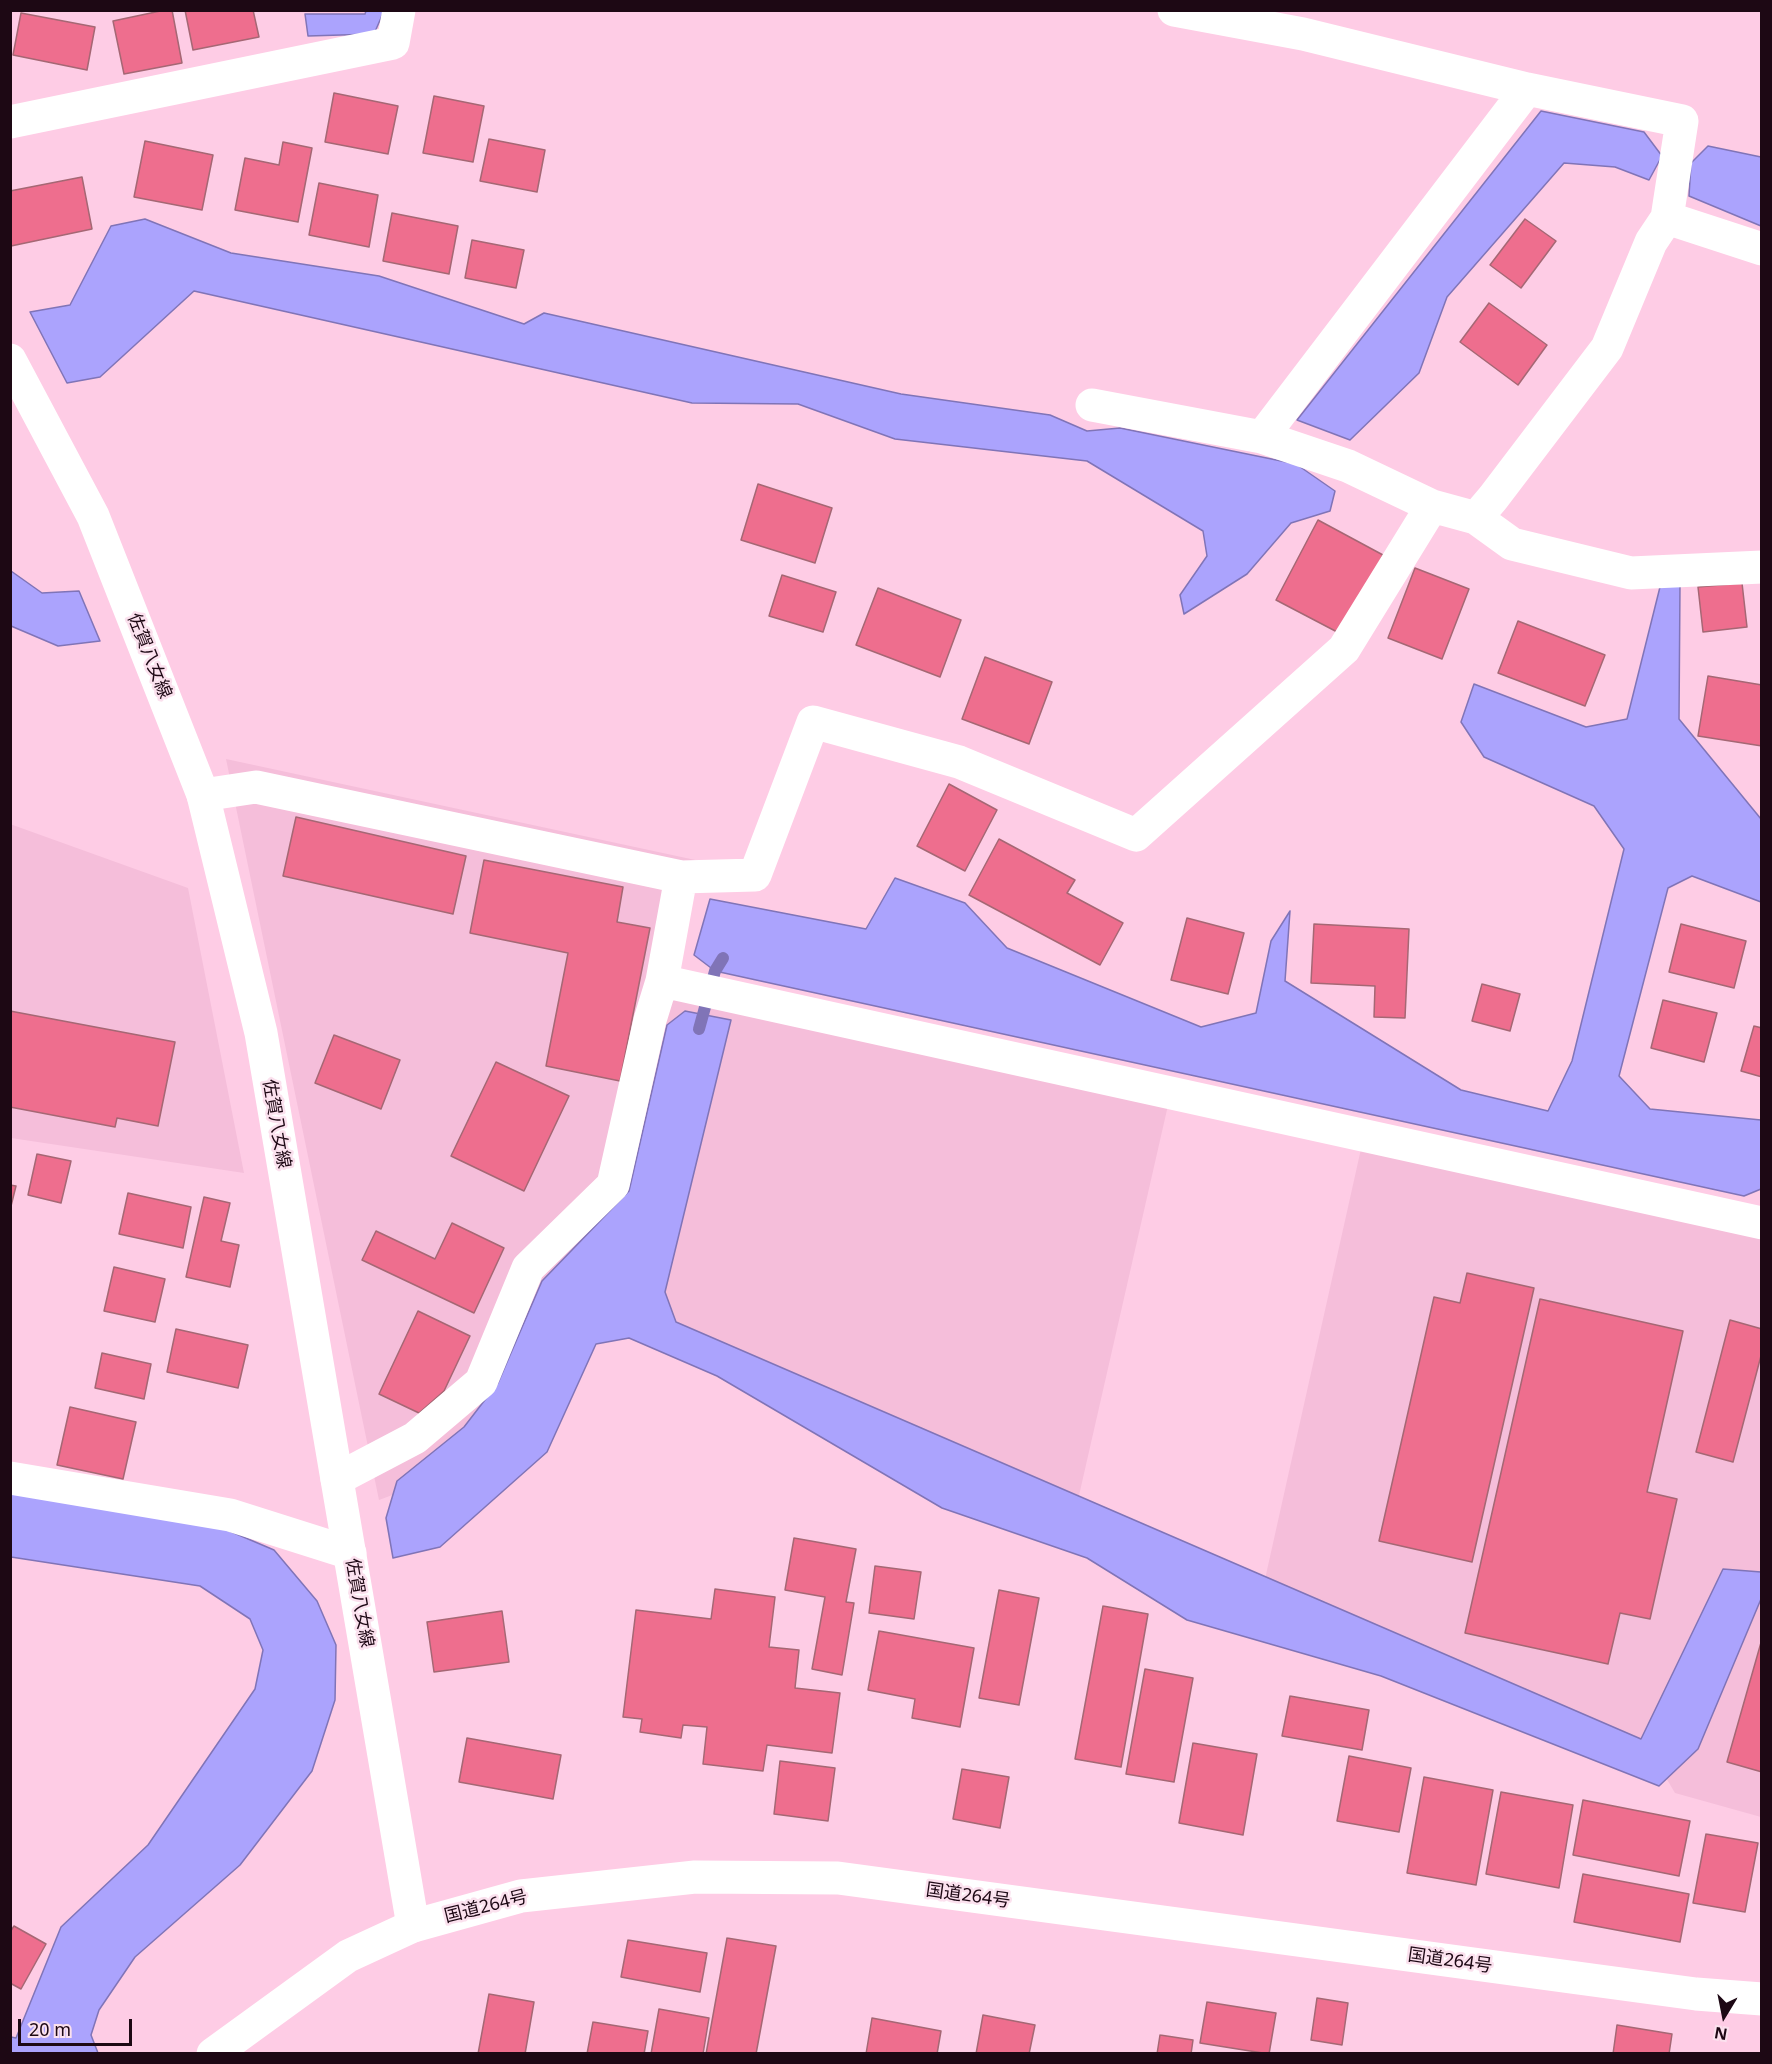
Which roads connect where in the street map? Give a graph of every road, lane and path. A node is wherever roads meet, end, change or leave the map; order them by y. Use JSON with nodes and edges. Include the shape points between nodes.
{"nodes":[{"id":1,"x":399,"y":10,"type":"edge"},
{"id":2,"x":1174,"y":10,"type":"edge"},
{"id":3,"x":1527,"y":89,"type":"junction"},
{"id":4,"x":10,"y":122,"type":"edge"},
{"id":5,"x":1667,"y":218,"type":"junction"},
{"id":6,"x":1761,"y":249,"type":"edge"},
{"id":7,"x":10,"y":360,"type":"edge"},
{"id":8,"x":1092,"y":405,"type":"dead end"},
{"id":9,"x":1262,"y":437,"type":"junction"},
{"id":10,"x":1432,"y":506,"type":"junction"},
{"id":11,"x":1476,"y":518,"type":"junction"},
{"id":12,"x":1761,"y":567,"type":"edge"},
{"id":13,"x":204,"y":795,"type":"junction"},
{"id":14,"x":681,"y":878,"type":"junction"},
{"id":15,"x":662,"y":981,"type":"junction"},
{"id":16,"x":1761,"y":1223,"type":"edge"},
{"id":17,"x":10,"y":1478,"type":"edge"},
{"id":18,"x":337,"y":1479,"type":"junction"},
{"id":19,"x":350,"y":1553,"type":"junction"},
{"id":20,"x":413,"y":1926,"type":"junction"},
{"id":21,"x":1761,"y":1999,"type":"edge"},
{"id":22,"x":213,"y":2054,"type":"edge"}],
"edges":[{"from":1,"to":4,"type":"main road","via":[[393,43]]},
{"from":2,"to":3,"type":"main road","via":[[1303,34]]},
{"from":3,"to":5,"type":"main road","via":[[1682,121]]},
{"from":3,"to":9,"type":"main road"},
{"from":5,"to":6,"type":"main road"},
{"from":5,"to":11,"type":"main road","via":[[1651,242],[1607,348]]},
{"from":7,"to":13,"type":"main road","name":"佐賀八女線","via":[[93,516]]},
{"from":8,"to":9,"type":"main road"},
{"from":9,"to":10,"type":"main road","via":[[1348,466]]},
{"from":10,"to":11,"type":"main road"},
{"from":10,"to":14,"type":"main road","via":[[1344,649],[1136,835],[958,762],[813,722],[755,875]]},
{"from":11,"to":12,"type":"main road","via":[[1512,544],[1631,573]]},
{"from":13,"to":14,"type":"main road","via":[[256,787]]},
{"from":13,"to":18,"type":"main road","name":"佐賀八女線","via":[[261,1033]]},
{"from":14,"to":15,"type":"main road"},
{"from":15,"to":16,"type":"main road"},
{"from":15,"to":18,"type":"main road","via":[[613,1185],[528,1268],[481,1382],[415,1438]]},
{"from":17,"to":19,"type":"main road","via":[[230,1515]]},
{"from":18,"to":19,"type":"main road","name":"佐賀八女線"},
{"from":19,"to":20,"type":"main road","name":"佐賀八女線"},
{"from":20,"to":21,"type":"main road","name":"国道264号","via":[[521,1896],[695,1877],[838,1878],[1684,1993]]},
{"from":20,"to":22,"type":"main road","name":"国道264号","via":[[348,1956]]}]}
